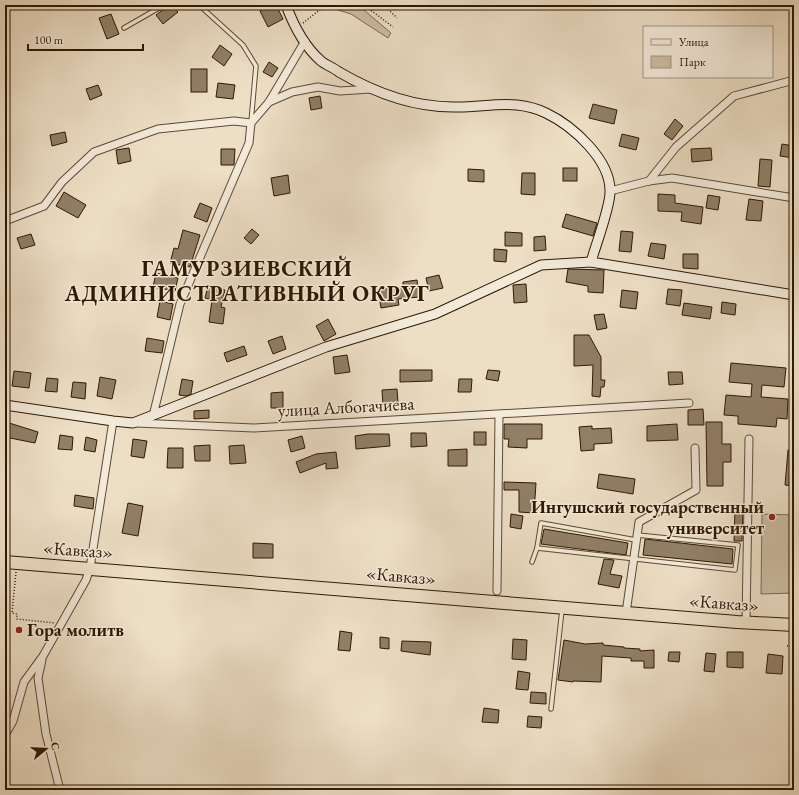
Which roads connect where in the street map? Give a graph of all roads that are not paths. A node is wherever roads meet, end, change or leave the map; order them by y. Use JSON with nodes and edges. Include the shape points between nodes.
{"nodes":[{"id":1,"x":164,"y":5,"type":"edge"},
{"id":2,"x":199,"y":5,"type":"edge"},
{"id":3,"x":286,"y":5,"type":"edge"},
{"id":4,"x":124,"y":28,"type":"dead end"},
{"id":5,"x":305,"y":41,"type":"junction"},
{"id":6,"x":794,"y":80,"type":"edge"},
{"id":7,"x":371,"y":89,"type":"junction"},
{"id":8,"x":268,"y":102,"type":"junction"},
{"id":9,"x":251,"y":123,"type":"junction"},
{"id":10,"x":649,"y":181,"type":"junction"},
{"id":11,"x":610,"y":191,"type":"junction"},
{"id":12,"x":794,"y":198,"type":"edge"},
{"id":13,"x":5,"y":221,"type":"edge"},
{"id":14,"x":591,"y":262,"type":"junction"},
{"id":15,"x":794,"y":295,"type":"edge"},
{"id":16,"x":689,"y":403,"type":"dead end"},
{"id":17,"x":5,"y":405,"type":"edge"},
{"id":18,"x":498,"y":415,"type":"junction"},
{"id":19,"x":153,"y":416,"type":"junction"},
{"id":20,"x":113,"y":421,"type":"junction"},
{"id":21,"x":133,"y":422,"type":"junction"},
{"id":22,"x":749,"y":439,"type":"dead end"},
{"id":23,"x":695,"y":448,"type":"dead end"},
{"id":24,"x":637,"y":537,"type":"junction"},
{"id":25,"x":537,"y":548,"type":"junction"},
{"id":26,"x":634,"y":560,"type":"junction"},
{"id":27,"x":11,"y":562,"type":"edge"},
{"id":28,"x":532,"y":562,"type":"dead end"},
{"id":29,"x":90,"y":568,"type":"junction"},
{"id":30,"x":497,"y":591,"type":"dead end"},
{"id":31,"x":562,"y":607,"type":"junction"},
{"id":32,"x":626,"y":613,"type":"junction"},
{"id":33,"x":746,"y":623,"type":"junction"},
{"id":34,"x":794,"y":625,"type":"edge"},
{"id":35,"x":43,"y":656,"type":"junction"},
{"id":36,"x":551,"y":709,"type":"dead end"},
{"id":37,"x":5,"y":735,"type":"edge"},
{"id":38,"x":60,"y":790,"type":"edge"}],
"edges":[{"from":1,"to":4,"type":"lane"},
{"from":2,"to":9,"type":"lane","via":[[243,45],[256,66]]},
{"from":3,"to":5,"type":"street"},
{"from":5,"to":7,"type":"street","via":[[321,61]]},
{"from":5,"to":8,"type":"street"},
{"from":6,"to":10,"type":"street","via":[[734,96],[676,147]]},
{"from":7,"to":8,"type":"street","via":[[340,91],[318,87],[292,92]]},
{"from":7,"to":11,"type":"street","via":[[420,105],[453,108],[516,105],[546,113],[571,129],[592,149],[604,167]]},
{"from":8,"to":9,"type":"street"},
{"from":9,"to":13,"type":"street","via":[[234,121],[158,129],[94,152],[62,182],[44,206]]},
{"from":9,"to":19,"type":"street","via":[[249,143],[180,304]]},
{"from":10,"to":11,"type":"street"},
{"from":10,"to":12,"type":"street","via":[[672,178]]},
{"from":11,"to":14,"type":"street"},
{"from":14,"to":15,"type":"street"},
{"from":14,"to":19,"type":"street","via":[[541,266],[435,314],[326,347]]},
{"from":16,"to":18,"type":"street","name":"улица Албогачиева"},
{"from":17,"to":20,"type":"street","name":"улица Албогачиева"},
{"from":18,"to":21,"type":"street","name":"улица Албогачиева","via":[[254,428]]},
{"from":18,"to":30,"type":"street"},
{"from":19,"to":21,"type":"street"},
{"from":20,"to":21,"type":"street","name":"улица Албогачиева"},
{"from":20,"to":29,"type":"street"},
{"from":22,"to":33,"type":"street"},
{"from":23,"to":24,"type":"street","via":[[696,490],[639,522]]},
{"from":24,"to":25,"type":"lane","via":[[541,523]]},
{"from":24,"to":26,"type":"street"},
{"from":24,"to":26,"type":"lane","via":[[738,545],[735,570]]},
{"from":25,"to":26,"type":"lane"},
{"from":25,"to":28,"type":"lane"},
{"from":26,"to":32,"type":"street"},
{"from":27,"to":29,"type":"highway","name":"«Кавказ»"},
{"from":29,"to":31,"type":"highway","name":"«Кавказ»"},
{"from":29,"to":35,"type":"street","via":[[86,580]]},
{"from":31,"to":32,"type":"highway","name":"«Кавказ»"},
{"from":31,"to":36,"type":"lane"},
{"from":32,"to":33,"type":"highway","name":"«Кавказ»"},
{"from":33,"to":34,"type":"highway","name":"«Кавказ»"},
{"from":35,"to":37,"type":"street","via":[[24,682],[13,721]]},
{"from":35,"to":38,"type":"street","via":[[38,678],[46,734]]}]}
